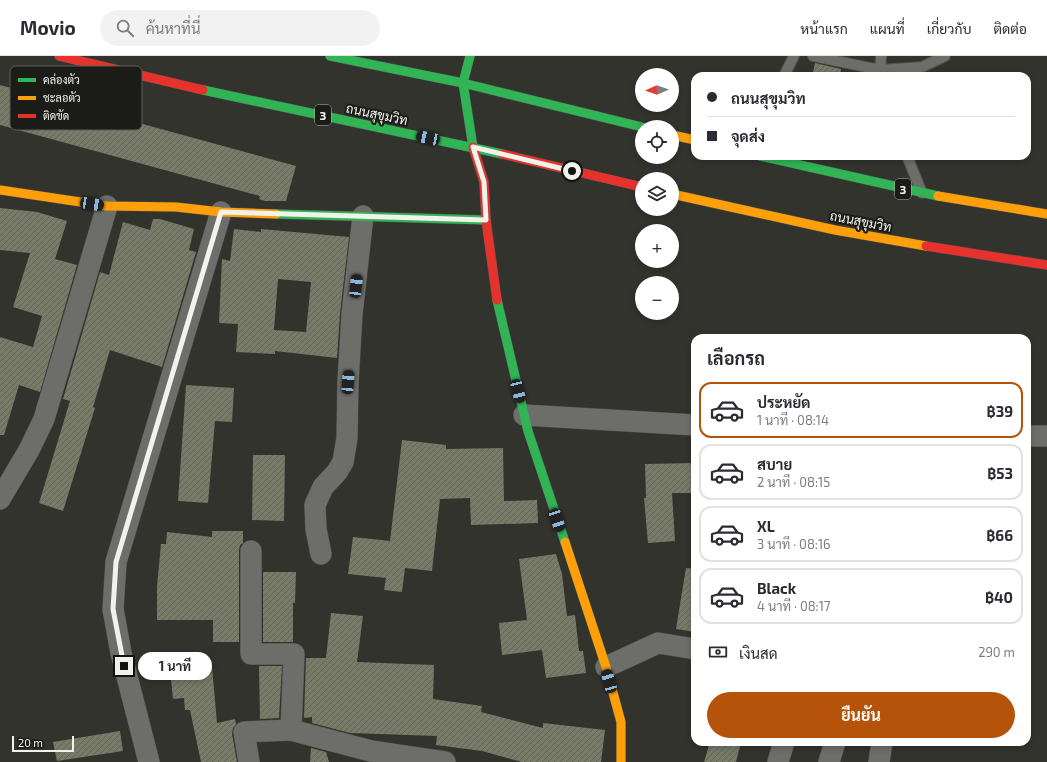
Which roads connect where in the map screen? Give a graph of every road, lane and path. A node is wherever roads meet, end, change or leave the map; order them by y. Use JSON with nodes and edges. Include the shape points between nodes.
{"nodes":[{"id":1,"x":59,"y":56,"type":"edge"},
{"id":2,"x":330,"y":56,"type":"edge"},
{"id":3,"x":470,"y":56,"type":"edge"},
{"id":4,"x":794,"y":56,"type":"edge"},
{"id":5,"x":813,"y":56,"type":"edge"},
{"id":6,"x":881,"y":56,"type":"edge"},
{"id":7,"x":945,"y":56,"type":"edge"},
{"id":8,"x":101,"y":66,"type":"edge"},
{"id":9,"x":786,"y":72,"type":"edge"},
{"id":10,"x":876,"y":72,"type":"edge"},
{"id":11,"x":880,"y":72,"type":"edge"},
{"id":12,"x":887,"y":72,"type":"edge"},
{"id":13,"x":142,"y":76,"type":"edge"},
{"id":14,"x":463,"y":83,"type":"junction"},
{"id":15,"x":635,"y":125,"type":"edge"},
{"id":16,"x":679,"y":137,"type":"edge"},
{"id":17,"x":691,"y":139,"type":"edge"},
{"id":18,"x":473,"y":147,"type":"junction"},
{"id":19,"x":778,"y":160,"type":"edge"},
{"id":20,"x":909,"y":160,"type":"edge"},
{"id":21,"x":635,"y":185,"type":"edge"},
{"id":22,"x":0,"y":190,"type":"edge"},
{"id":23,"x":922,"y":193,"type":"junction"},
{"id":24,"x":679,"y":196,"type":"edge"},
{"id":25,"x":107,"y":206,"type":"junction"},
{"id":26,"x":221,"y":212,"type":"junction"},
{"id":27,"x":1047,"y":214,"type":"edge"},
{"id":28,"x":363,"y":216,"type":"junction"},
{"id":29,"x":486,"y":220,"type":"junction"},
{"id":30,"x":1047,"y":265,"type":"edge"},
{"id":31,"x":524,"y":415,"type":"junction"},
{"id":32,"x":691,"y":425,"type":"edge"},
{"id":33,"x":1031,"y":436,"type":"edge"},
{"id":34,"x":1047,"y":436,"type":"edge"},
{"id":35,"x":0,"y":499,"type":"edge"},
{"id":36,"x":251,"y":551,"type":"dead end"},
{"id":37,"x":321,"y":554,"type":"dead end"},
{"id":38,"x":691,"y":648,"type":"edge"},
{"id":39,"x":606,"y":667,"type":"junction"},
{"id":40,"x":292,"y":730,"type":"junction"},
{"id":41,"x":783,"y":746,"type":"edge"},
{"id":42,"x":834,"y":746,"type":"edge"},
{"id":43,"x":881,"y":746,"type":"edge"},
{"id":44,"x":149,"y":762,"type":"edge"},
{"id":45,"x":249,"y":762,"type":"edge"},
{"id":46,"x":445,"y":762,"type":"edge"},
{"id":47,"x":621,"y":762,"type":"edge"},
{"id":48,"x":778,"y":762,"type":"edge"},
{"id":49,"x":829,"y":762,"type":"edge"},
{"id":50,"x":879,"y":762,"type":"edge"}],
"edges":[{"from":1,"to":8,"type":"main road","name":"ถนนสุขุมวิท","number":"3"},
{"from":2,"to":14,"type":"main road"},
{"from":3,"to":14,"type":"main road"},
{"from":4,"to":9,"type":"lane"},
{"from":5,"to":10,"type":"lane"},
{"from":6,"to":11,"type":"lane"},
{"from":7,"to":12,"type":"lane","via":[[922,67]]},
{"from":13,"to":18,"type":"main road","name":"ถนนสุขุมวิท","number":"3"},
{"from":14,"to":15,"type":"main road"},
{"from":14,"to":18,"type":"main road"},
{"from":16,"to":17,"type":"main road"},
{"from":18,"to":21,"type":"main road","name":"ถนนสุขุมวิท","number":"3"},
{"from":18,"to":29,"type":"main road","via":[[484,182]]},
{"from":19,"to":23,"type":"main road","number":"3"},
{"from":20,"to":23,"type":"lane"},
{"from":22,"to":25,"type":"main road"},
{"from":23,"to":27,"type":"main road","number":"3"},
{"from":24,"to":30,"type":"main road","name":"ถนนสุขุมวิท","via":[[835,230]]},
{"from":25,"to":26,"type":"main road"},
{"from":25,"to":35,"type":"street","via":[[44,419],[30,450]]},
{"from":26,"to":28,"type":"main road"},
{"from":26,"to":44,"type":"street","via":[[116,562],[113,609],[121,653]]},
{"from":28,"to":29,"type":"main road"},
{"from":28,"to":37,"type":"street","via":[[352,314],[347,438],[343,462],[323,487],[315,505]]},
{"from":29,"to":31,"type":"main road","via":[[495,291]]},
{"from":31,"to":32,"type":"street"},
{"from":31,"to":39,"type":"main road"},
{"from":33,"to":34,"type":"street"},
{"from":36,"to":40,"type":"street","via":[[250,654],[294,654]]},
{"from":38,"to":39,"type":"street","via":[[658,643]]},
{"from":39,"to":47,"type":"main road","via":[[621,722]]},
{"from":40,"to":45,"type":"street","via":[[244,732]]},
{"from":40,"to":46,"type":"street","via":[[371,751]]},
{"from":41,"to":48,"type":"street"},
{"from":42,"to":49,"type":"street"},
{"from":43,"to":50,"type":"street"}]}
